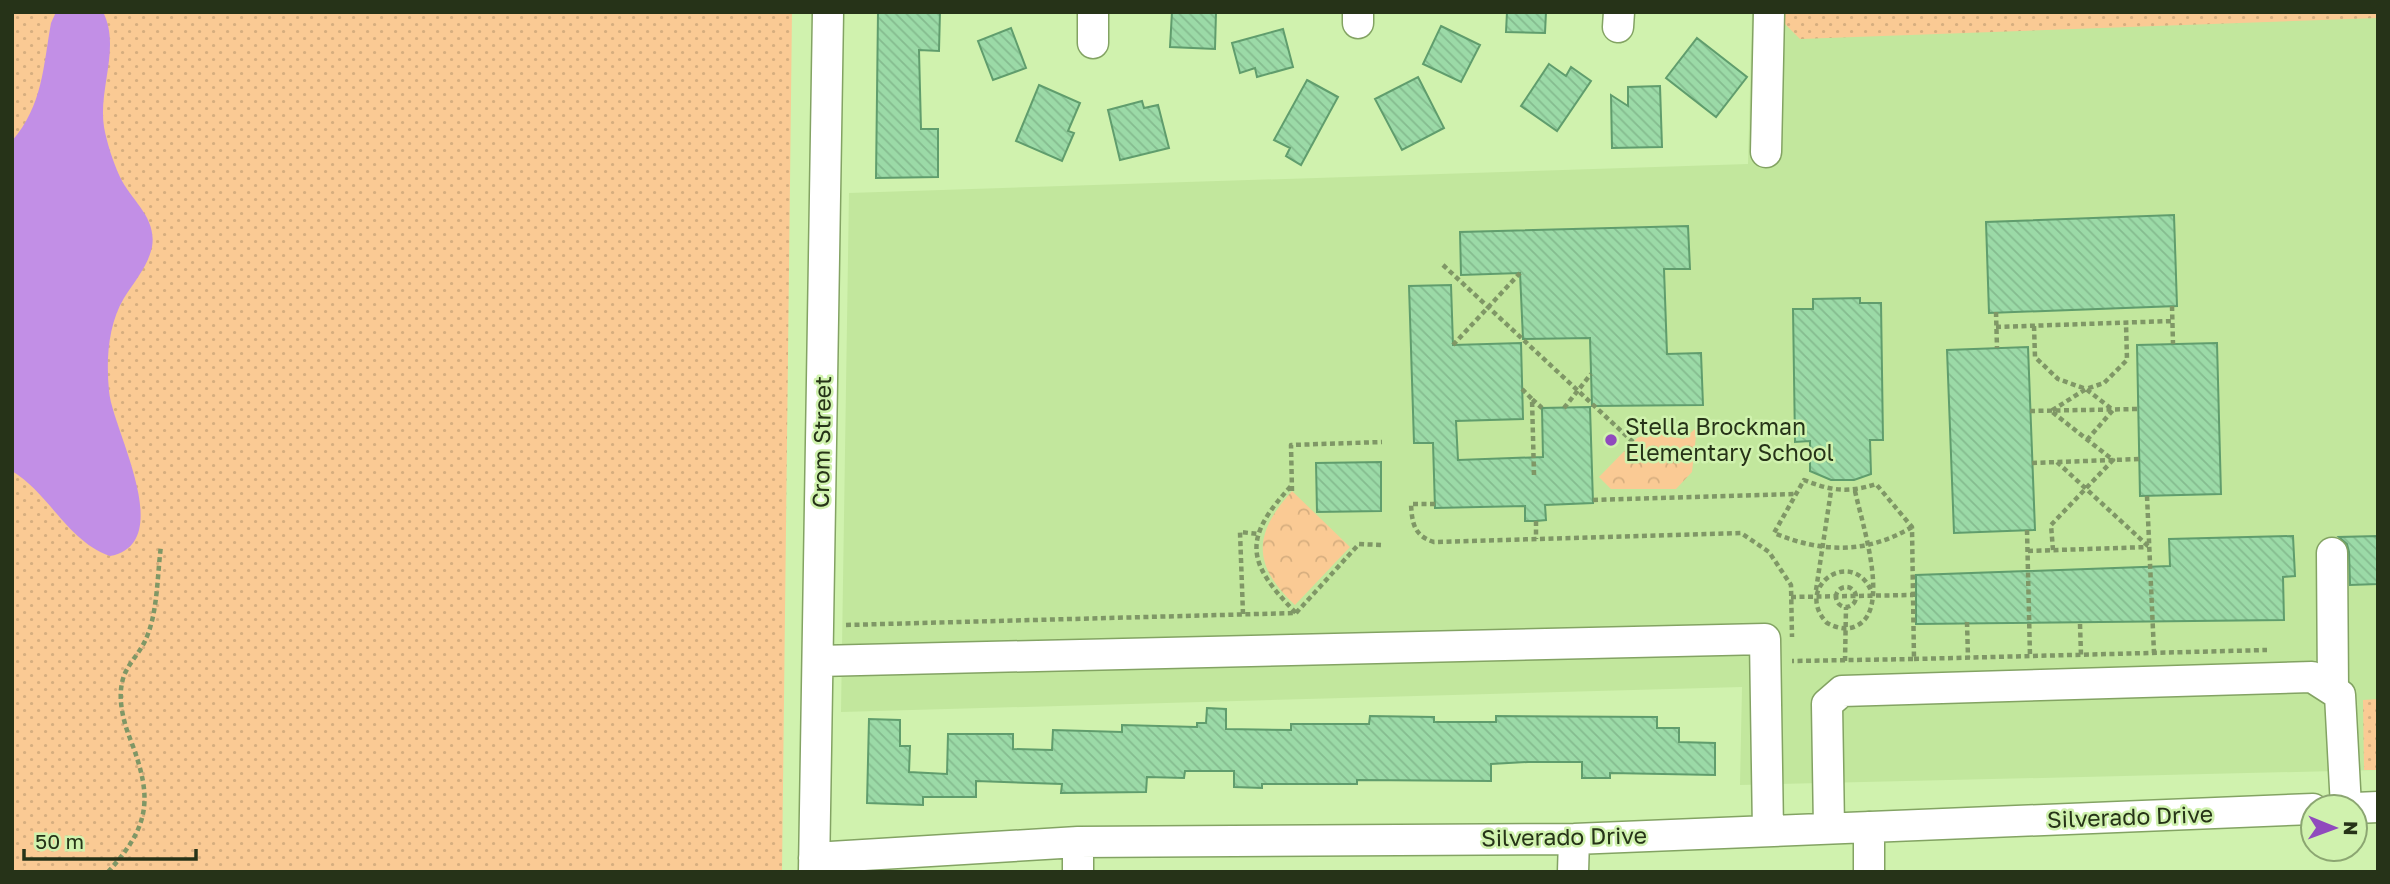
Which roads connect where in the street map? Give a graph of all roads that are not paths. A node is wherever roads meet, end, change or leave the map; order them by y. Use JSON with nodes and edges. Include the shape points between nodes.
{"nodes":[{"id":1,"x":828,"y":12,"type":"edge"},
{"id":2,"x":1093,"y":12,"type":"edge"},
{"id":3,"x":1769,"y":12,"type":"edge"},
{"id":4,"x":1093,"y":43,"type":"dead end"},
{"id":5,"x":1766,"y":152,"type":"dead end"},
{"id":6,"x":2332,"y":553,"type":"dead end"},
{"id":7,"x":818,"y":661,"type":"junction"},
{"id":8,"x":2333,"y":690,"type":"junction"},
{"id":9,"x":2345,"y":793,"type":"edge"},
{"id":10,"x":2299,"y":810,"type":"edge"},
{"id":11,"x":1869,"y":827,"type":"junction"},
{"id":12,"x":1829,"y":828,"type":"junction"},
{"id":13,"x":1768,"y":831,"type":"junction"},
{"id":14,"x":1574,"y":839,"type":"junction"},
{"id":15,"x":1078,"y":842,"type":"junction"},
{"id":16,"x":814,"y":865,"type":"edge"},
{"id":17,"x":1078,"y":872,"type":"edge"},
{"id":18,"x":1573,"y":872,"type":"edge"},
{"id":19,"x":1869,"y":872,"type":"edge"}],
"edges":[{"from":1,"to":7,"type":"street","name":"Crom Street"},
{"from":2,"to":4,"type":"street"},
{"from":3,"to":5,"type":"street"},
{"from":6,"to":8,"type":"street"},
{"from":7,"to":13,"type":"street","via":[[1765,639]]},
{"from":7,"to":16,"type":"street","name":"Crom Street"},
{"from":8,"to":9,"type":"street","via":[[2340,695]]},
{"from":8,"to":12,"type":"street","via":[[2312,677],[1842,691],[1826,704]]},
{"from":10,"to":11,"type":"street","name":"Silverado Drive"},
{"from":11,"to":12,"type":"street","name":"Silverado Drive"},
{"from":11,"to":19,"type":"street"},
{"from":12,"to":13,"type":"street","name":"Silverado Drive"},
{"from":13,"to":14,"type":"street","name":"Silverado Drive"},
{"from":14,"to":15,"type":"street","name":"Silverado Drive"},
{"from":14,"to":18,"type":"street"},
{"from":15,"to":16,"type":"street","name":"Silverado Drive"},
{"from":15,"to":17,"type":"street"}]}
